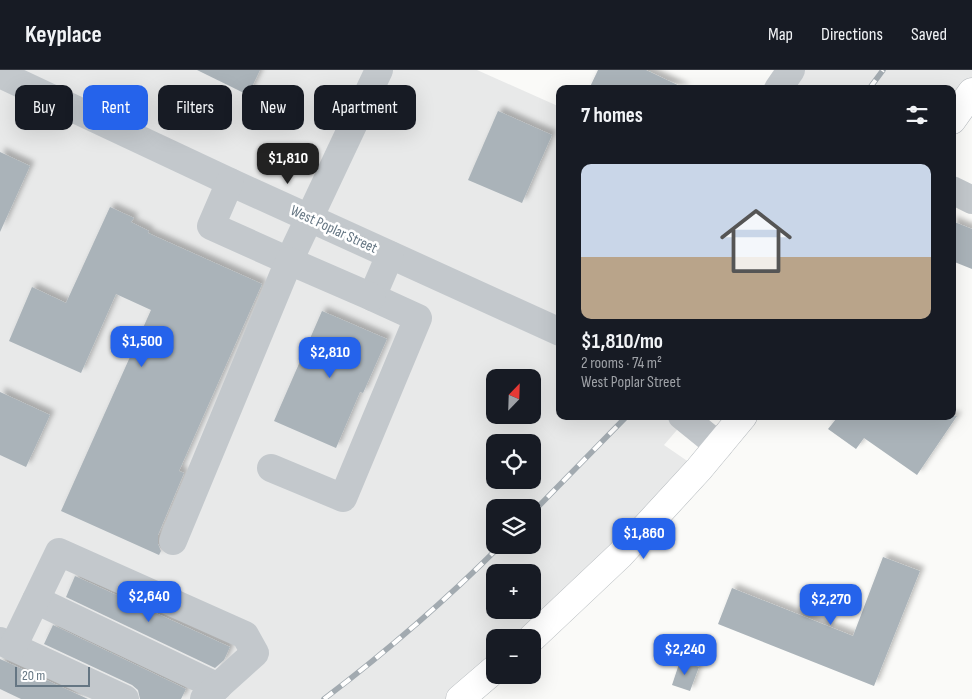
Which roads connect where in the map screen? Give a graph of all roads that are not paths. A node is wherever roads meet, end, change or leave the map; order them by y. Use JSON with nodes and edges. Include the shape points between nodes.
{"nodes":[{"id":1,"x":379,"y":70,"type":"edge"},
{"id":2,"x":791,"y":70,"type":"edge"},
{"id":3,"x":0,"y":74,"type":"edge"},
{"id":4,"x":781,"y":85,"type":"edge"},
{"id":5,"x":971,"y":95,"type":"edge"},
{"id":6,"x":956,"y":115,"type":"edge"},
{"id":7,"x":230,"y":182,"type":"junction"},
{"id":8,"x":956,"y":192,"type":"edge"},
{"id":9,"x":972,"y":200,"type":"edge"},
{"id":10,"x":309,"y":218,"type":"junction"},
{"id":11,"x":390,"y":255,"type":"junction"},
{"id":12,"x":289,"y":260,"type":"junction"},
{"id":13,"x":372,"y":297,"type":"junction"},
{"id":14,"x":556,"y":330,"type":"edge"},
{"id":15,"x":687,"y":420,"type":"edge"},
{"id":16,"x":740,"y":420,"type":"edge"},
{"id":17,"x":719,"y":446,"type":"junction"},
{"id":18,"x":271,"y":468,"type":"dead end"},
{"id":19,"x":173,"y":540,"type":"dead end"},
{"id":20,"x":36,"y":600,"type":"junction"},
{"id":21,"x":541,"y":630,"type":"edge"},
{"id":22,"x":6,"y":644,"type":"edge"},
{"id":23,"x":486,"y":677,"type":"edge"},
{"id":24,"x":211,"y":693,"type":"edge"},
{"id":25,"x":125,"y":699,"type":"edge"},
{"id":26,"x":460,"y":699,"type":"edge"}],
"edges":[{"from":1,"to":10,"type":"street"},
{"from":2,"to":4,"type":"street"},
{"from":3,"to":7,"type":"street","name":"West Poplar Street"},
{"from":5,"to":6,"type":"main road"},
{"from":7,"to":10,"type":"street","name":"West Poplar Street"},
{"from":7,"to":12,"type":"street","via":[[210,226]]},
{"from":8,"to":9,"type":"street"},
{"from":10,"to":11,"type":"street","name":"West Poplar Street"},
{"from":10,"to":12,"type":"street"},
{"from":11,"to":13,"type":"street"},
{"from":11,"to":14,"type":"street","name":"West Poplar Street"},
{"from":12,"to":13,"type":"street"},
{"from":12,"to":19,"type":"street"},
{"from":13,"to":18,"type":"street","via":[[418,318],[343,498]]},
{"from":15,"to":17,"type":"street"},
{"from":16,"to":17,"type":"main road"},
{"from":17,"to":21,"type":"main road","via":[[620,555]]},
{"from":20,"to":22,"type":"street"},
{"from":20,"to":24,"type":"street"},
{"from":20,"to":24,"type":"street","via":[[59,552],[245,634],[255,653]]},
{"from":22,"to":25,"type":"street"},
{"from":23,"to":26,"type":"main road"}]}
